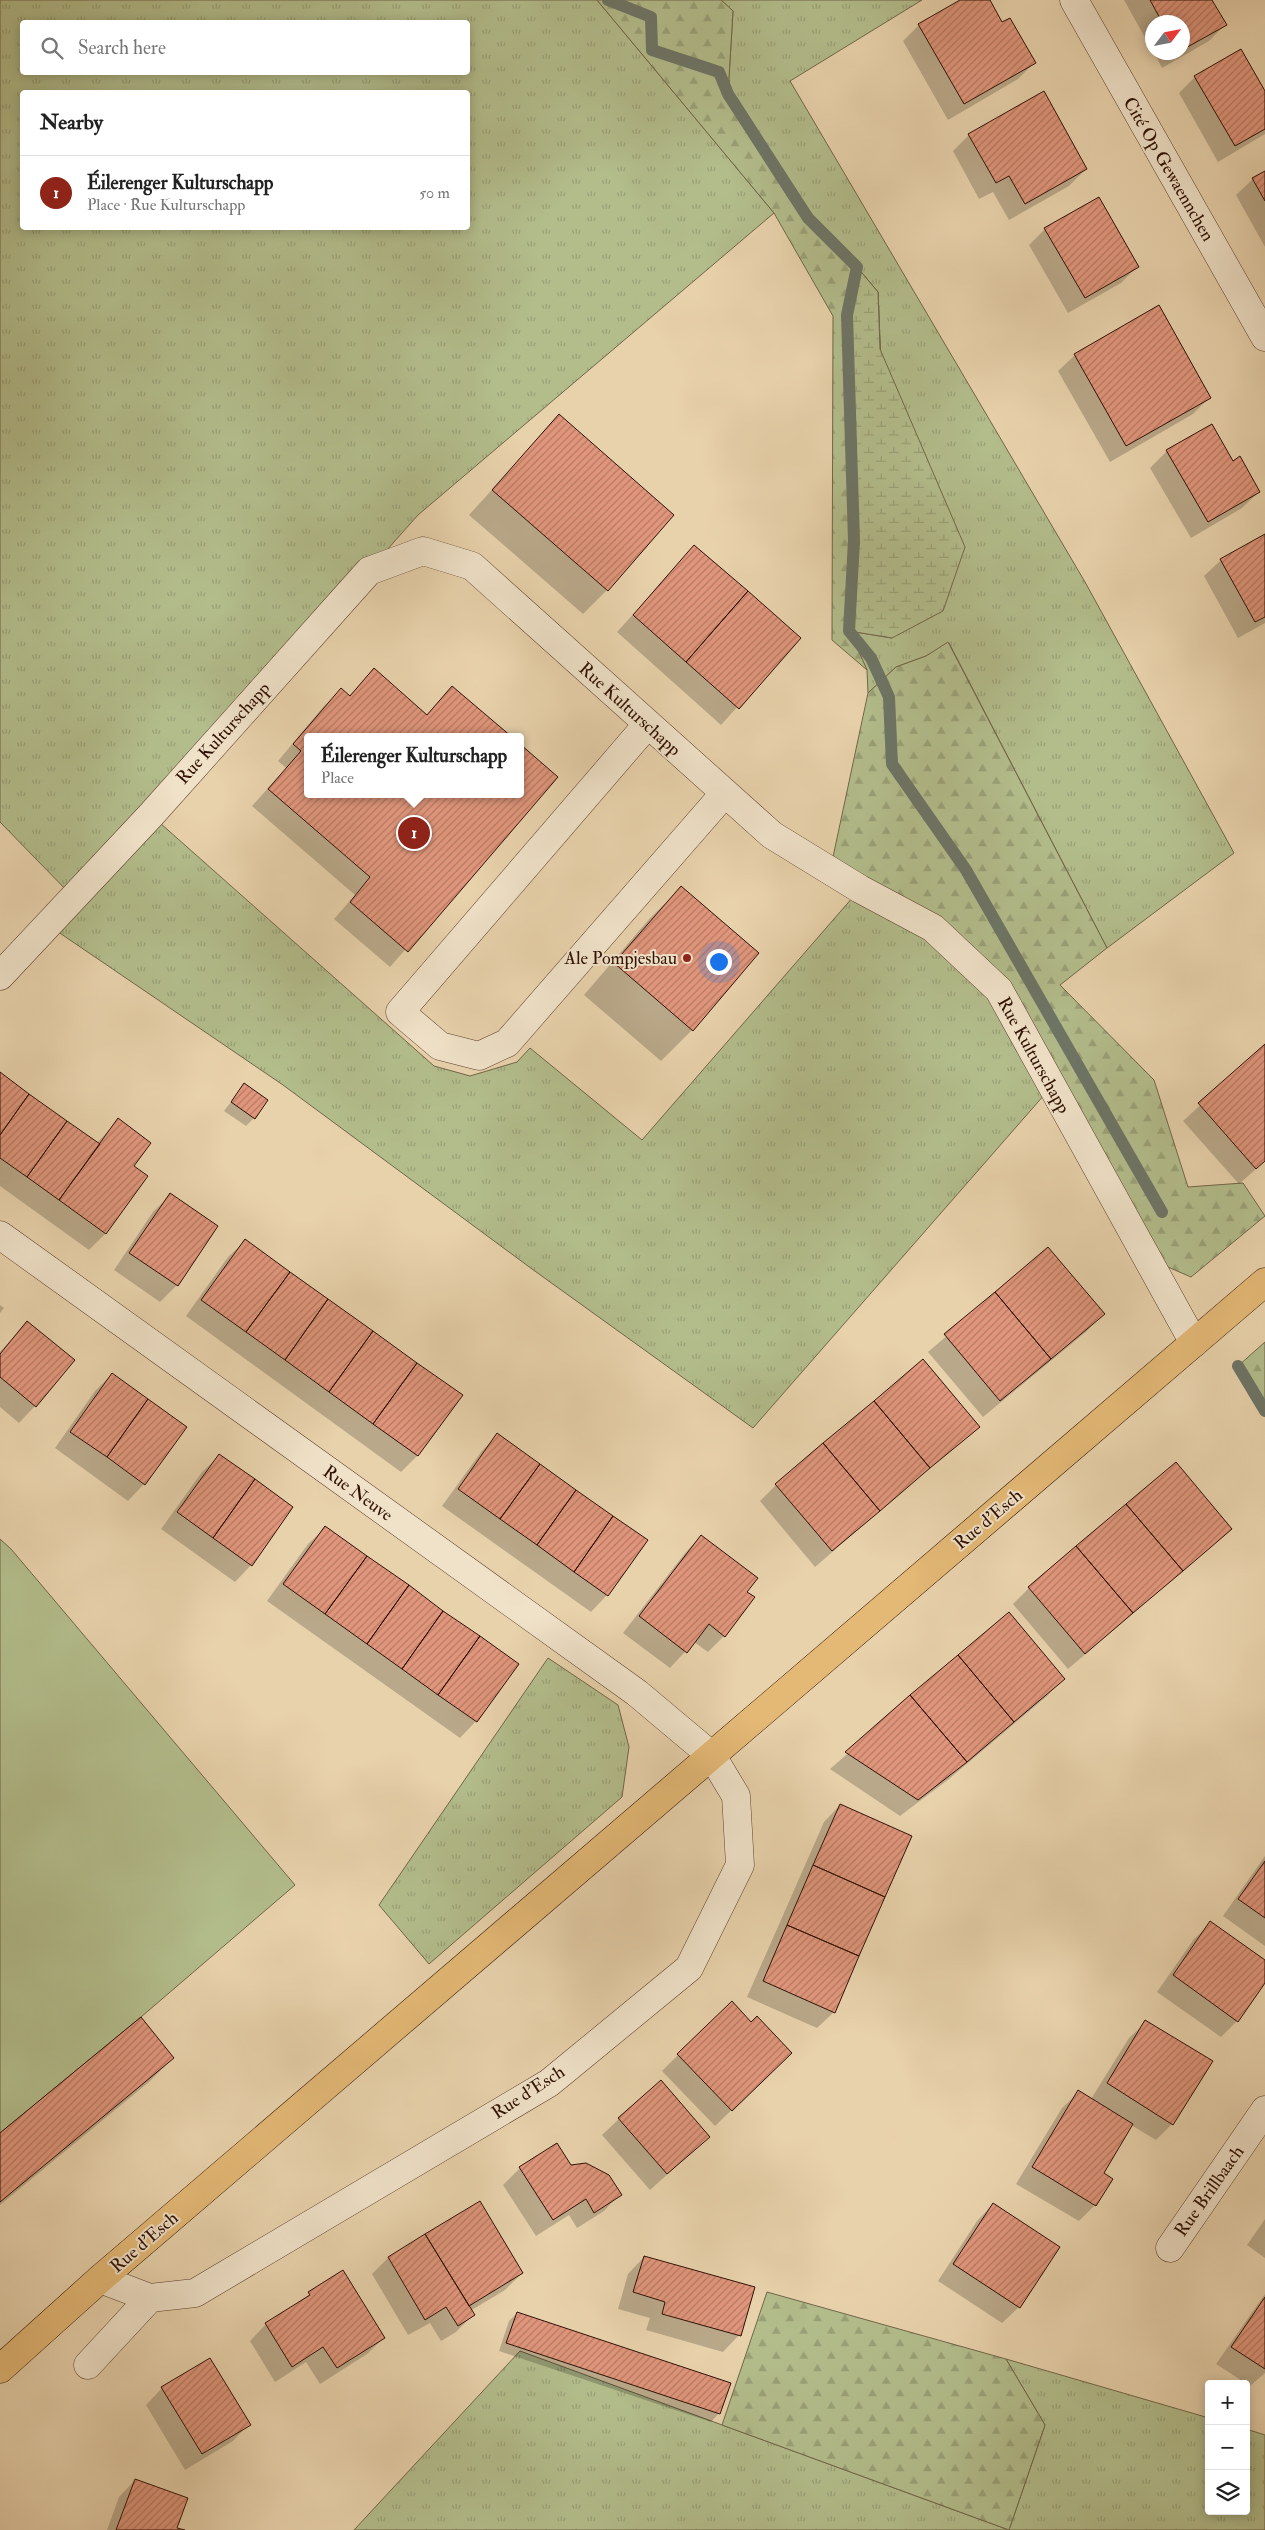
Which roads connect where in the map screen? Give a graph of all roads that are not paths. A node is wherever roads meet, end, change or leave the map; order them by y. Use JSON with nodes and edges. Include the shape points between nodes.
{"nodes":[{"id":1,"x":1074,"y":0,"type":"edge"},
{"id":2,"x":1265,"y":337,"type":"edge"},
{"id":3,"x":647,"y":725,"type":"junction"},
{"id":4,"x":724,"y":794,"type":"junction"},
{"id":5,"x":0,"y":976,"type":"edge"},
{"id":6,"x":0,"y":1236,"type":"edge"},
{"id":7,"x":1263,"y":1288,"type":"edge"},
{"id":8,"x":1194,"y":1343,"type":"junction"},
{"id":9,"x":712,"y":1756,"type":"junction"},
{"id":10,"x":1265,"y":2110,"type":"edge"},
{"id":11,"x":1170,"y":2248,"type":"dead end"},
{"id":12,"x":100,"y":2279,"type":"junction"},
{"id":13,"x":150,"y":2298,"type":"junction"},
{"id":14,"x":88,"y":2365,"type":"dead end"},
{"id":15,"x":0,"y":2369,"type":"edge"}],
"edges":[{"from":1,"to":2,"type":"street","name":"Cité Op Gewaennchen"},
{"from":3,"to":4,"type":"street","name":"Rue Kulturschapp"},
{"from":3,"to":4,"type":"street","via":[[400,1012],[440,1046],[480,1056],[507,1043]]},
{"from":3,"to":5,"type":"street","name":"Rue Kulturschapp","via":[[472,566],[423,551],[369,570],[151,815]]},
{"from":4,"to":8,"type":"street","name":"Rue Kulturschapp","via":[[772,835],[860,889],[933,928],[999,990]]},
{"from":6,"to":9,"type":"street","name":"Rue Neuve","via":[[637,1693]]},
{"from":7,"to":8,"type":"main road","name":"Rue d'Esch"},
{"from":8,"to":9,"type":"main road","name":"Rue d'Esch"},
{"from":9,"to":12,"type":"main road","name":"Rue d'Esch"},
{"from":9,"to":13,"type":"street","name":"Rue d'Esch","via":[[736,1796],[740,1865],[688,1968],[549,2082],[195,2293]]},
{"from":10,"to":11,"type":"street","name":"Rue Brillbaach"},
{"from":12,"to":13,"type":"street","name":"Rue d'Esch"},
{"from":12,"to":15,"type":"main road","name":"Rue d'Esch"},
{"from":13,"to":14,"type":"street"}]}
